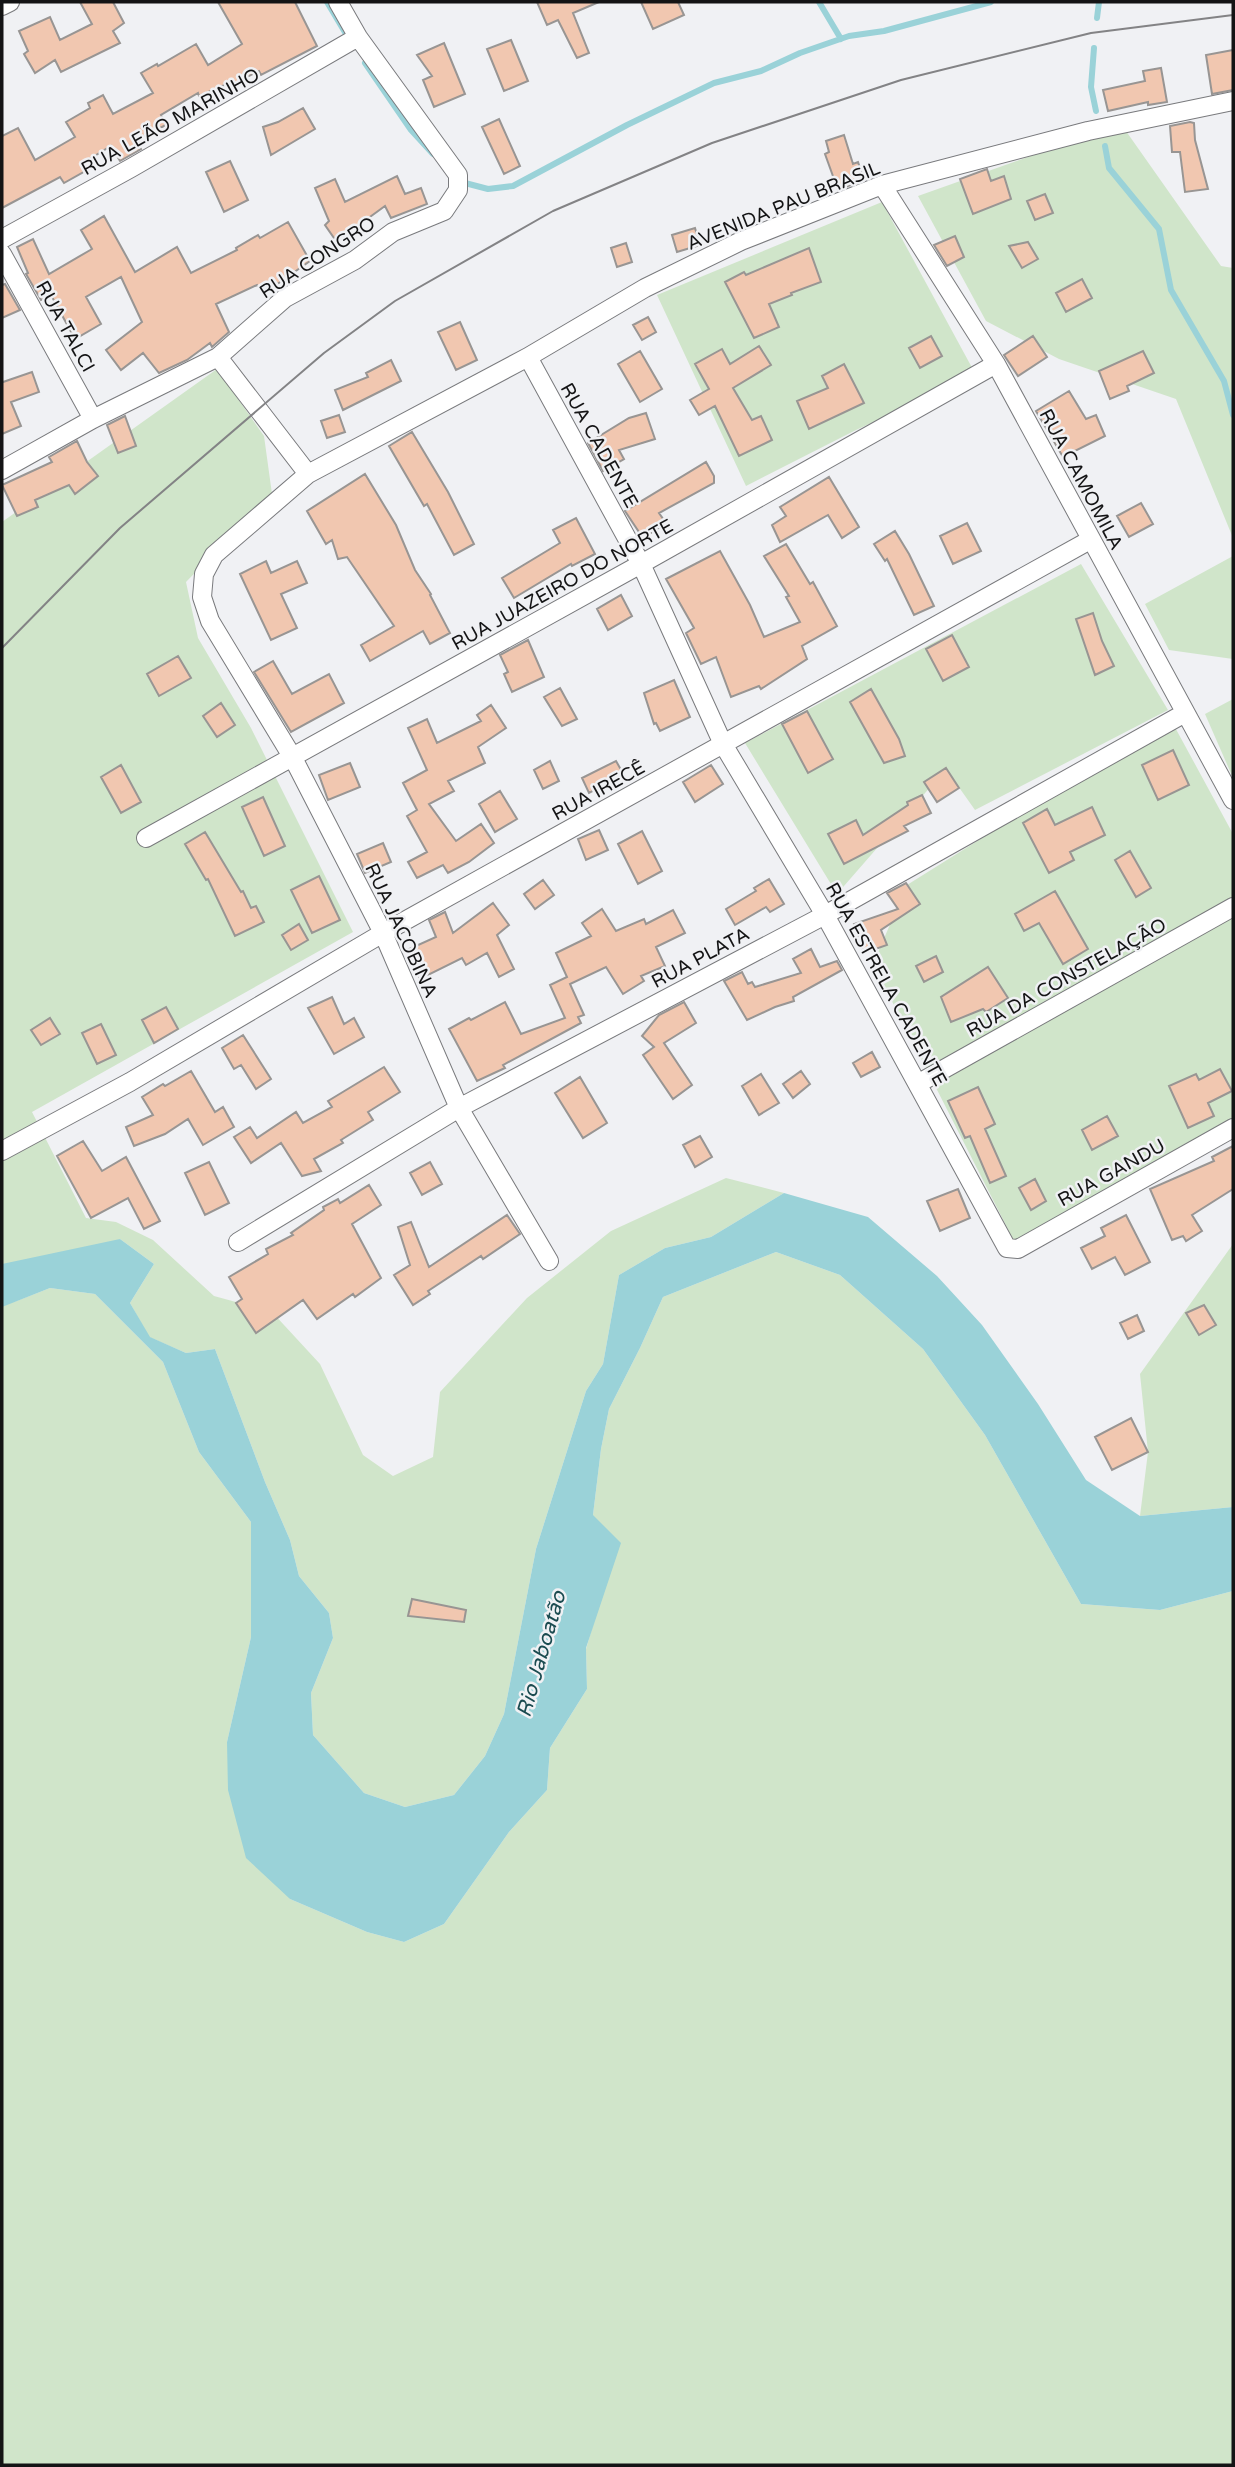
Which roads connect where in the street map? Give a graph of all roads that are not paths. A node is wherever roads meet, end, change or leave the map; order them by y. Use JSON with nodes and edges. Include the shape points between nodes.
{"nodes":[{"id":1,"x":10,"y":2,"type":"edge"},
{"id":2,"x":338,"y":2,"type":"edge"},
{"id":3,"x":2,"y":6,"type":"edge"},
{"id":4,"x":358,"y":37,"type":"junction"},
{"id":5,"x":1233,"y":101,"type":"edge"},
{"id":6,"x":882,"y":185,"type":"junction"},
{"id":7,"x":2,"y":239,"type":"edge"},
{"id":8,"x":2,"y":254,"type":"edge"},
{"id":9,"x":218,"y":357,"type":"junction"},
{"id":10,"x":528,"y":357,"type":"junction"},
{"id":11,"x":996,"y":364,"type":"junction"},
{"id":12,"x":93,"y":419,"type":"junction"},
{"id":13,"x":2,"y":470,"type":"edge"},
{"id":14,"x":308,"y":474,"type":"junction"},
{"id":15,"x":1090,"y":540,"type":"junction"},
{"id":16,"x":641,"y":564,"type":"junction"},
{"id":17,"x":210,"y":621,"type":"joint"},
{"id":18,"x":1185,"y":713,"type":"junction"},
{"id":19,"x":723,"y":744,"type":"junction"},
{"id":20,"x":293,"y":758,"type":"junction"},
{"id":21,"x":1233,"y":800,"type":"edge"},
{"id":22,"x":146,"y":838,"type":"dead end"},
{"id":23,"x":1233,"y":907,"type":"edge"},
{"id":24,"x":825,"y":915,"type":"junction"},
{"id":25,"x":383,"y":933,"type":"junction"},
{"id":26,"x":919,"y":1083,"type":"junction"},
{"id":27,"x":459,"y":1108,"type":"junction"},
{"id":28,"x":1233,"y":1128,"type":"edge"},
{"id":29,"x":2,"y":1151,"type":"edge"},
{"id":30,"x":238,"y":1242,"type":"dead end"},
{"id":31,"x":1007,"y":1248,"type":"joint"},
{"id":32,"x":549,"y":1261,"type":"dead end"}],
"edges":[{"from":1,"to":3,"type":"street"},
{"from":2,"to":4,"type":"street"},
{"from":4,"to":7,"type":"street","name":"RUA LEÃO MARINHO"},
{"from":4,"to":9,"type":"street","name":"RUA CONGRO","via":[[458,175],[458,190],[444,211],[393,232],[355,260],[285,298]]},
{"from":5,"to":6,"type":"street","name":"AVENIDA PAU BRASIL","via":[[1088,131]]},
{"from":6,"to":10,"type":"street","name":"AVENIDA PAU BRASIL","via":[[741,241],[645,288]]},
{"from":6,"to":11,"type":"street","name":"RUA CAMOMILA"},
{"from":8,"to":12,"type":"street","name":"RUA TALCI"},
{"from":9,"to":12,"type":"street","name":"RUA CONGRO"},
{"from":9,"to":14,"type":"street"},
{"from":10,"to":14,"type":"street","name":"AVENIDA PAU BRASIL"},
{"from":10,"to":16,"type":"street","name":"RUA CADENTE"},
{"from":11,"to":15,"type":"street","name":"RUA CAMOMILA"},
{"from":11,"to":16,"type":"street","name":"RUA JUAZEIRO DO NORTE"},
{"from":12,"to":13,"type":"street","name":"RUA CONGRO"},
{"from":14,"to":17,"type":"street","name":"AVENIDA PAU BRASIL","via":[[214,555],[204,574],[202,597]]},
{"from":15,"to":18,"type":"street","name":"RUA CAMOMILA"},
{"from":15,"to":19,"type":"street","name":"RUA IRECÊ"},
{"from":16,"to":19,"type":"street","name":"RUA CADENTE"},
{"from":16,"to":20,"type":"street","name":"RUA JUAZEIRO DO NORTE"},
{"from":17,"to":20,"type":"street","name":"RUA JACOBINA"},
{"from":18,"to":21,"type":"street","name":"RUA CAMOMILA"},
{"from":18,"to":24,"type":"street","name":"RUA PLATA"},
{"from":19,"to":24,"type":"street","name":"RUA ESTRELA CADENTE"},
{"from":19,"to":25,"type":"street","name":"RUA IRECÊ"},
{"from":20,"to":22,"type":"street","name":"RUA JUAZEIRO DO NORTE"},
{"from":20,"to":25,"type":"street","name":"RUA JACOBINA"},
{"from":23,"to":26,"type":"street","name":"RUA DA CONSTELAÇÃO"},
{"from":24,"to":26,"type":"street","name":"RUA ESTRELA CADENTE"},
{"from":24,"to":27,"type":"street","name":"RUA PLATA"},
{"from":25,"to":27,"type":"street","name":"RUA JACOBINA"},
{"from":25,"to":29,"type":"street","name":"RUA IRECÊ","via":[[130,1082]]},
{"from":26,"to":31,"type":"street","name":"RUA ESTRELA CADENTE"},
{"from":27,"to":30,"type":"street","name":"RUA PLATA"},
{"from":27,"to":32,"type":"street","name":"RUA JACOBINA"},
{"from":28,"to":31,"type":"street","name":"RUA GANDU","via":[[1018,1248]]}]}
